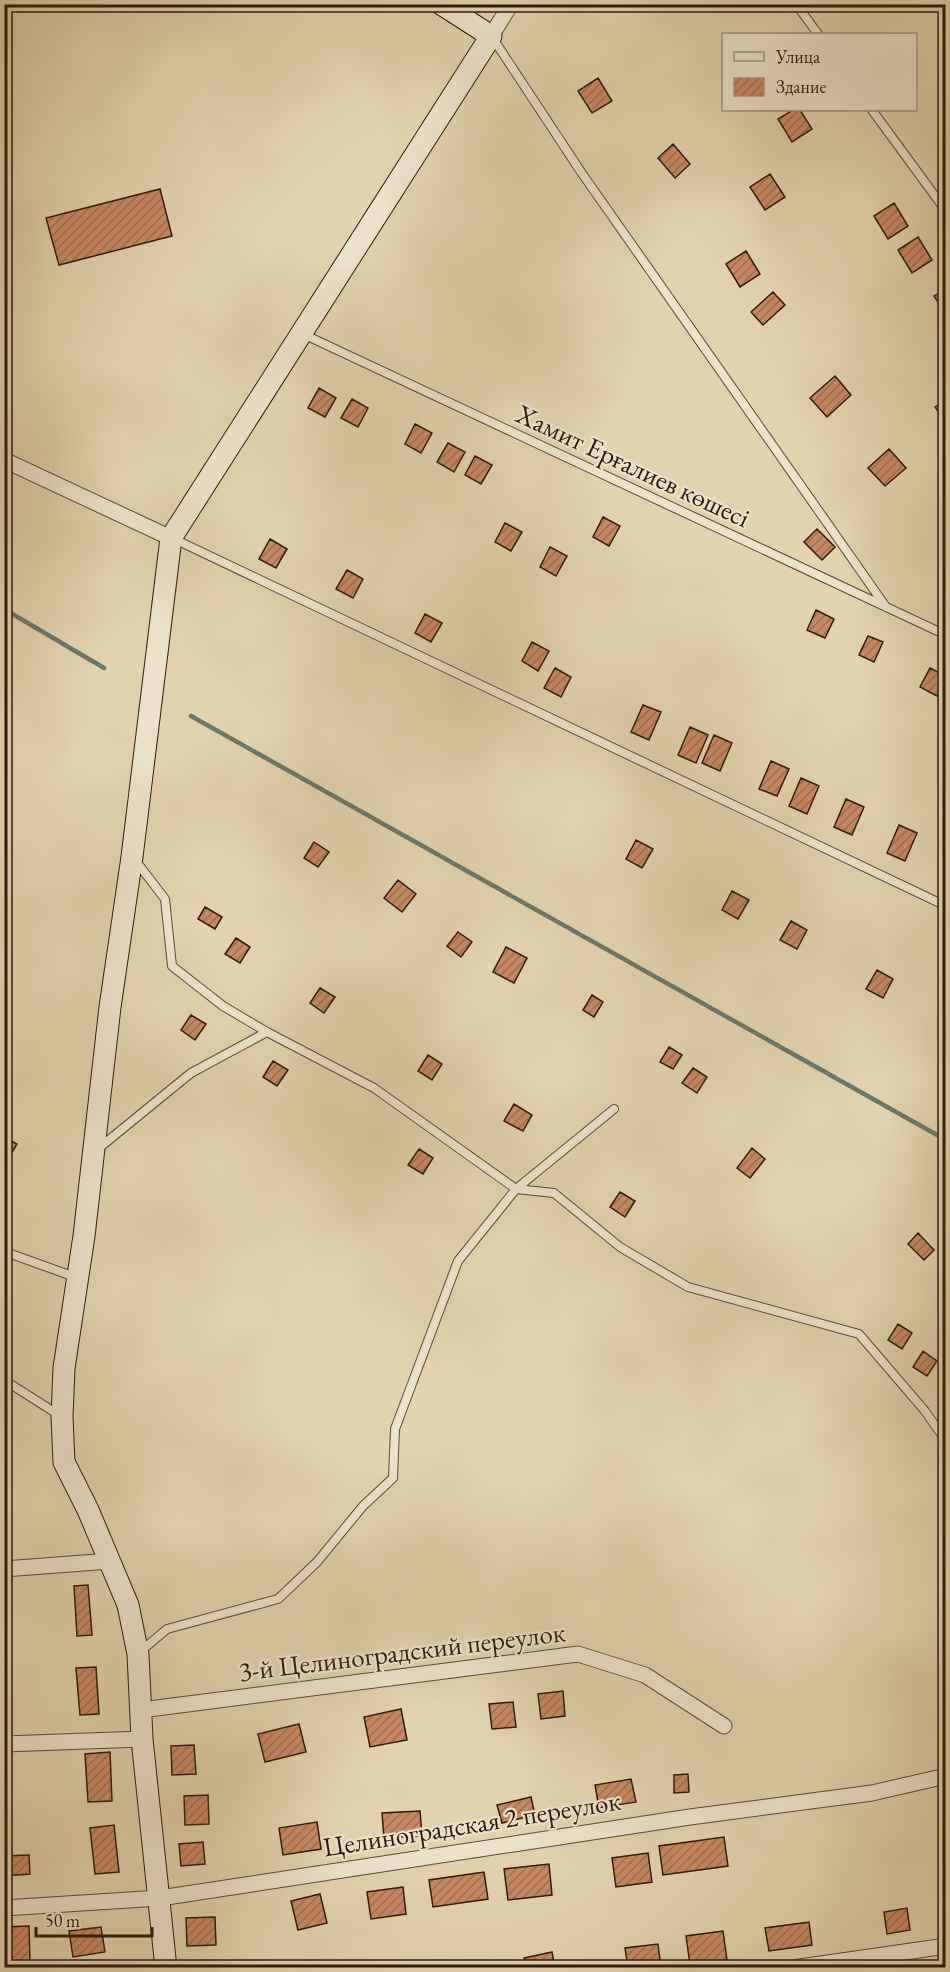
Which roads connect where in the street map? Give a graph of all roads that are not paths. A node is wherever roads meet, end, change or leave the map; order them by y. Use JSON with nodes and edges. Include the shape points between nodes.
{"nodes":[{"id":1,"x":441,"y":4,"type":"edge"},
{"id":2,"x":510,"y":4,"type":"edge"},
{"id":3,"x":796,"y":4,"type":"edge"},
{"id":4,"x":817,"y":33,"type":"edge"},
{"id":5,"x":491,"y":36,"type":"junction"},
{"id":6,"x":873,"y":111,"type":"edge"},
{"id":7,"x":945,"y":211,"type":"edge"},
{"id":8,"x":302,"y":333,"type":"junction"},
{"id":9,"x":4,"y":460,"type":"edge"},
{"id":10,"x":171,"y":538,"type":"junction"},
{"id":11,"x":887,"y":608,"type":"junction"},
{"id":12,"x":945,"y":635,"type":"edge"},
{"id":13,"x":132,"y":857,"type":"junction"},
{"id":14,"x":945,"y":906,"type":"edge"},
{"id":15,"x":267,"y":1032,"type":"junction"},
{"id":16,"x":614,"y":1109,"type":"dead end"},
{"id":17,"x":93,"y":1152,"type":"junction"},
{"id":18,"x":516,"y":1189,"type":"junction"},
{"id":19,"x":4,"y":1249,"type":"edge"},
{"id":20,"x":77,"y":1278,"type":"junction"},
{"id":21,"x":4,"y":1380,"type":"edge"},
{"id":22,"x":62,"y":1417,"type":"junction"},
{"id":23,"x":945,"y":1441,"type":"edge"},
{"id":24,"x":110,"y":1561,"type":"junction"},
{"id":25,"x":4,"y":1569,"type":"edge"},
{"id":26,"x":138,"y":1654,"type":"junction"},
{"id":27,"x":141,"y":1710,"type":"junction"},
{"id":28,"x":724,"y":1726,"type":"dead end"},
{"id":29,"x":142,"y":1738,"type":"junction"},
{"id":30,"x":4,"y":1744,"type":"edge"},
{"id":31,"x":945,"y":1776,"type":"edge"},
{"id":32,"x":160,"y":1898,"type":"junction"},
{"id":33,"x":4,"y":1908,"type":"edge"},
{"id":34,"x":945,"y":1946,"type":"edge"},
{"id":35,"x":166,"y":1968,"type":"edge"},
{"id":36,"x":793,"y":1968,"type":"edge"}],
"edges":[{"from":1,"to":5,"type":"street"},
{"from":2,"to":5,"type":"street"},
{"from":3,"to":4,"type":"lane"},
{"from":5,"to":8,"type":"street"},
{"from":5,"to":11,"type":"lane"},
{"from":6,"to":7,"type":"lane"},
{"from":8,"to":10,"type":"street"},
{"from":8,"to":11,"type":"lane","name":"Хамит Ерғалиев көшесі"},
{"from":9,"to":10,"type":"street"},
{"from":10,"to":13,"type":"street"},
{"from":10,"to":14,"type":"lane"},
{"from":11,"to":12,"type":"lane","name":"Хамит Ерғалиев көшесі"},
{"from":13,"to":15,"type":"lane","via":[[165,899],[172,966],[223,1006]]},
{"from":13,"to":17,"type":"street"},
{"from":15,"to":17,"type":"lane","via":[[191,1073]]},
{"from":15,"to":18,"type":"lane","via":[[374,1088]]},
{"from":16,"to":18,"type":"lane"},
{"from":17,"to":20,"type":"street"},
{"from":18,"to":23,"type":"lane","via":[[554,1193],[620,1247],[687,1287],[860,1334],[925,1411]]},
{"from":18,"to":26,"type":"lane","via":[[458,1260],[395,1429],[393,1478],[278,1599],[167,1629]]},
{"from":19,"to":20,"type":"lane"},
{"from":20,"to":22,"type":"street","via":[[64,1368]]},
{"from":21,"to":22,"type":"lane"},
{"from":22,"to":24,"type":"street","via":[[64,1462]]},
{"from":24,"to":25,"type":"street"},
{"from":24,"to":26,"type":"street","via":[[128,1605]]},
{"from":26,"to":27,"type":"street"},
{"from":27,"to":28,"type":"street","name":"3-й Целиноградский переулок","via":[[578,1654],[645,1675]]},
{"from":27,"to":29,"type":"street"},
{"from":29,"to":30,"type":"street"},
{"from":29,"to":32,"type":"street"},
{"from":31,"to":32,"type":"street","name":"Целиноградская 2 переулок","via":[[872,1793]]},
{"from":32,"to":33,"type":"street","name":"Целиноградская 2 переулок"},
{"from":32,"to":35,"type":"street"},
{"from":34,"to":36,"type":"street"}]}
